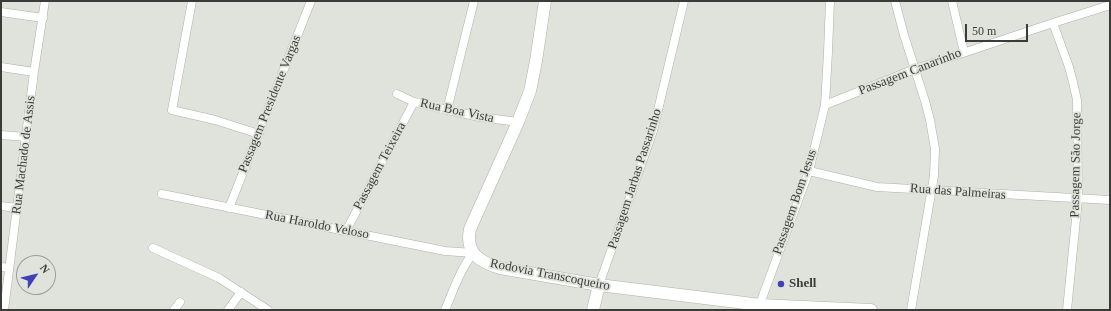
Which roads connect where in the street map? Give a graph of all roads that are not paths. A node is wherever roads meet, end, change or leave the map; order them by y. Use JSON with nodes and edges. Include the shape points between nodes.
{"nodes":[{"id":1,"x":45,"y":1,"type":"edge"},
{"id":2,"x":192,"y":1,"type":"edge"},
{"id":3,"x":311,"y":1,"type":"edge"},
{"id":4,"x":474,"y":1,"type":"edge"},
{"id":5,"x":545,"y":1,"type":"edge"},
{"id":6,"x":684,"y":1,"type":"edge"},
{"id":7,"x":830,"y":1,"type":"edge"},
{"id":8,"x":895,"y":1,"type":"edge"},
{"id":9,"x":952,"y":1,"type":"edge"},
{"id":10,"x":1110,"y":5,"type":"edge"},
{"id":11,"x":1,"y":12,"type":"edge"},
{"id":12,"x":43,"y":18,"type":"junction"},
{"id":13,"x":1053,"y":23,"type":"junction"},
{"id":14,"x":964,"y":52,"type":"junction"},
{"id":15,"x":1,"y":67,"type":"edge"},
{"id":16,"x":915,"y":69,"type":"junction"},
{"id":17,"x":34,"y":72,"type":"junction"},
{"id":18,"x":397,"y":94,"type":"dead end"},
{"id":19,"x":414,"y":102,"type":"junction"},
{"id":20,"x":825,"y":105,"type":"junction"},
{"id":21,"x":447,"y":110,"type":"junction"},
{"id":22,"x":518,"y":122,"type":"junction"},
{"id":23,"x":259,"y":134,"type":"junction"},
{"id":24,"x":1,"y":135,"type":"edge"},
{"id":25,"x":26,"y":137,"type":"junction"},
{"id":26,"x":809,"y":171,"type":"junction"},
{"id":27,"x":932,"y":190,"type":"junction"},
{"id":28,"x":162,"y":194,"type":"dead end"},
{"id":29,"x":1078,"y":199,"type":"junction"},
{"id":30,"x":1110,"y":200,"type":"edge"},
{"id":31,"x":1,"y":206,"type":"edge"},
{"id":32,"x":17,"y":208,"type":"junction"},
{"id":33,"x":229,"y":208,"type":"junction"},
{"id":34,"x":346,"y":231,"type":"junction"},
{"id":35,"x":153,"y":248,"type":"dead end"},
{"id":36,"x":473,"y":253,"type":"junction"},
{"id":37,"x":5,"y":267,"type":"edge"},
{"id":38,"x":599,"y":285,"type":"junction"},
{"id":39,"x":241,"y":292,"type":"junction"},
{"id":40,"x":180,"y":302,"type":"dead end"},
{"id":41,"x":759,"y":308,"type":"edge"},
{"id":42,"x":4,"y":310,"type":"edge"},
{"id":43,"x":174,"y":310,"type":"edge"},
{"id":44,"x":228,"y":310,"type":"edge"},
{"id":45,"x":268,"y":310,"type":"edge"},
{"id":46,"x":445,"y":310,"type":"edge"},
{"id":47,"x":593,"y":310,"type":"edge"},
{"id":48,"x":871,"y":310,"type":"edge"},
{"id":49,"x":911,"y":310,"type":"edge"},
{"id":50,"x":1067,"y":310,"type":"edge"}],
"edges":[{"from":1,"to":12,"type":"street","name":"Rua Machado de Assis"},
{"from":2,"to":23,"type":"street","via":[[172,110]]},
{"from":3,"to":23,"type":"street","name":"Passagem Presidente Vargas"},
{"from":4,"to":21,"type":"street"},
{"from":5,"to":22,"type":"main road","name":"Rodovia Transcoqueiro","via":[[530,91]]},
{"from":6,"to":38,"type":"street","name":"Passagem Jarbas Passarinho","via":[[653,131]]},
{"from":7,"to":20,"type":"street","name":"Passagem Bom Jesus"},
{"from":8,"to":16,"type":"street"},
{"from":9,"to":14,"type":"street"},
{"from":10,"to":13,"type":"street","name":"Passagem Canarinho"},
{"from":11,"to":12,"type":"street"},
{"from":12,"to":17,"type":"street","name":"Rua Machado de Assis"},
{"from":13,"to":14,"type":"street","name":"Passagem Canarinho"},
{"from":13,"to":29,"type":"street","name":"Passagem São Jorge","via":[[1077,100]]},
{"from":14,"to":16,"type":"street","name":"Passagem Canarinho"},
{"from":15,"to":17,"type":"street"},
{"from":16,"to":20,"type":"street","name":"Passagem Canarinho"},
{"from":16,"to":27,"type":"street","via":[[930,120],[935,149]]},
{"from":17,"to":25,"type":"street","name":"Rua Machado de Assis"},
{"from":18,"to":19,"type":"street","name":"Rua Boa Vista"},
{"from":19,"to":21,"type":"street","name":"Rua Boa Vista"},
{"from":19,"to":34,"type":"street","name":"Passagem Teixeira"},
{"from":20,"to":26,"type":"street","name":"Passagem Bom Jesus"},
{"from":21,"to":22,"type":"street","name":"Rua Boa Vista"},
{"from":22,"to":36,"type":"main road","name":"Rodovia Transcoqueiro","via":[[470,229],[469,244]]},
{"from":23,"to":33,"type":"street","name":"Passagem Presidente Vargas"},
{"from":24,"to":25,"type":"street"},
{"from":25,"to":32,"type":"street","name":"Rua Machado de Assis"},
{"from":26,"to":27,"type":"street","name":"Rua das Palmeiras","via":[[877,187]]},
{"from":26,"to":41,"type":"street","name":"Passagem Bom Jesus"},
{"from":27,"to":29,"type":"street","name":"Rua das Palmeiras"},
{"from":27,"to":49,"type":"street"},
{"from":28,"to":33,"type":"street","name":"Rua Haroldo Veloso"},
{"from":29,"to":30,"type":"street","name":"Rua das Palmeiras"},
{"from":29,"to":50,"type":"street","name":"Passagem São Jorge"},
{"from":31,"to":32,"type":"street"},
{"from":32,"to":37,"type":"street","name":"Rua Machado de Assis"},
{"from":33,"to":34,"type":"street","name":"Rua Haroldo Veloso"},
{"from":34,"to":36,"type":"street","name":"Rua Haroldo Veloso","via":[[445,251]]},
{"from":35,"to":39,"type":"street","via":[[219,278]]},
{"from":36,"to":38,"type":"main road","name":"Rodovia Transcoqueiro","via":[[480,260],[500,268]]},
{"from":36,"to":46,"type":"street","via":[[462,270]]},
{"from":37,"to":42,"type":"street","name":"Rua Machado de Assis"},
{"from":38,"to":41,"type":"main road","name":"Rodovia Transcoqueiro"},
{"from":38,"to":47,"type":"main road","name":"Passagem Jarbas Passarinho"},
{"from":39,"to":44,"type":"street"},
{"from":39,"to":45,"type":"street"},
{"from":40,"to":43,"type":"street"},
{"from":41,"to":48,"type":"main road","name":"Rodovia Transcoqueiro"}]}
